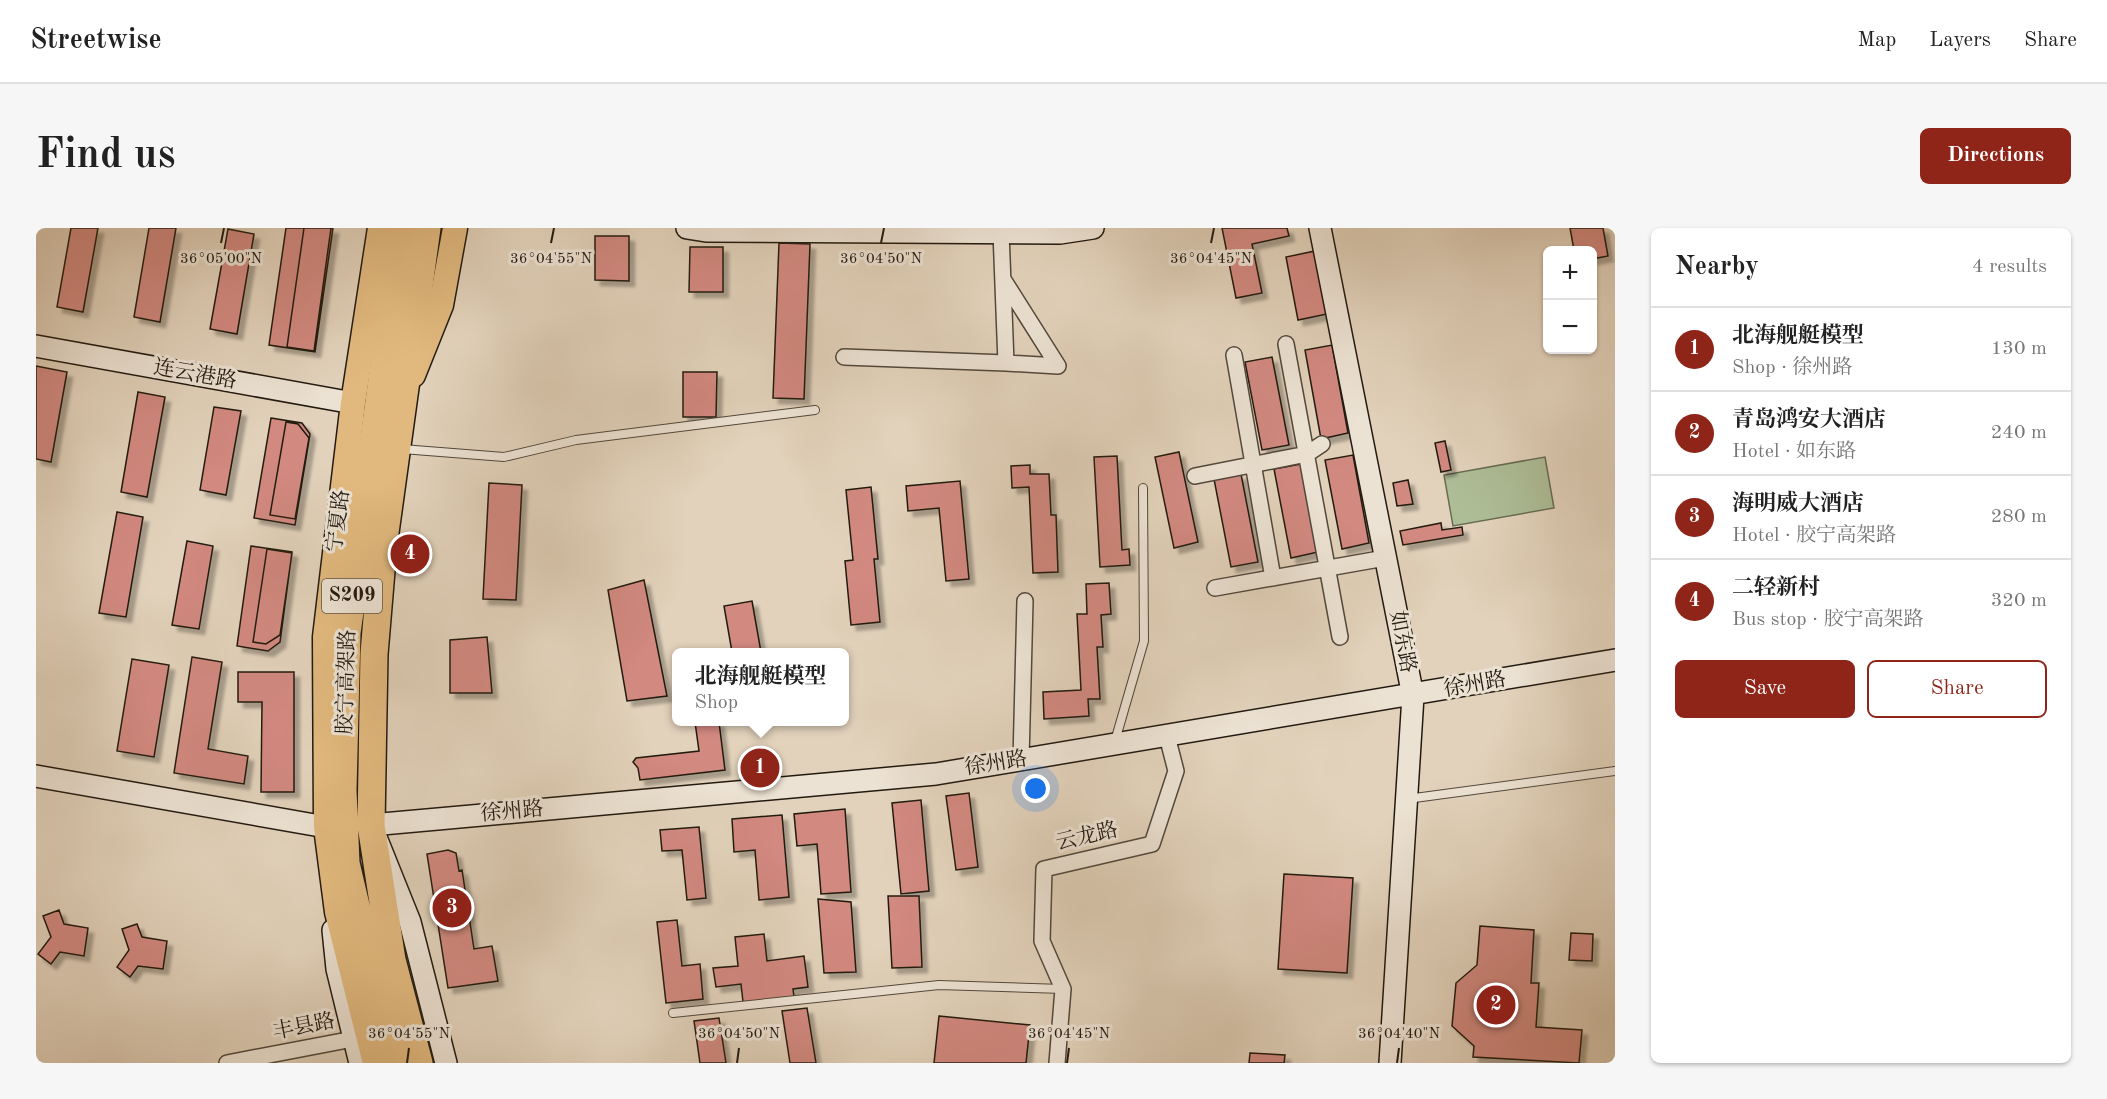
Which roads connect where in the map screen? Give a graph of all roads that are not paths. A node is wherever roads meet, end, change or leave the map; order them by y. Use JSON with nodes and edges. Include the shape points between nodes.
{"nodes":[{"id":1,"x":380,"y":228,"type":"edge"},
{"id":2,"x":403,"y":228,"type":"edge"},
{"id":3,"x":427,"y":228,"type":"edge"},
{"id":4,"x":454,"y":228,"type":"edge"},
{"id":5,"x":687,"y":228,"type":"edge"},
{"id":6,"x":1093,"y":228,"type":"edge"},
{"id":7,"x":1320,"y":228,"type":"edge"},
{"id":8,"x":760,"y":229,"type":"edge"},
{"id":9,"x":990,"y":231,"type":"edge"},
{"id":10,"x":1003,"y":279,"type":"junction"},
{"id":11,"x":1287,"y":344,"type":"dead end"},
{"id":12,"x":36,"y":346,"type":"edge"},
{"id":13,"x":1234,"y":355,"type":"dead end"},
{"id":14,"x":844,"y":357,"type":"dead end"},
{"id":15,"x":1006,"y":363,"type":"junction"},
{"id":16,"x":406,"y":391,"type":"junction"},
{"id":17,"x":353,"y":403,"type":"junction"},
{"id":18,"x":815,"y":410,"type":"dead end"},
{"id":19,"x":1322,"y":444,"type":"dead end"},
{"id":20,"x":398,"y":449,"type":"junction"},
{"id":21,"x":1307,"y":454,"type":"junction"},
{"id":22,"x":1254,"y":465,"type":"junction"},
{"id":23,"x":1195,"y":476,"type":"dead end"},
{"id":24,"x":1143,"y":489,"type":"dead end"},
{"id":25,"x":1385,"y":558,"type":"junction"},
{"id":26,"x":1328,"y":568,"type":"junction"},
{"id":27,"x":1273,"y":578,"type":"junction"},
{"id":28,"x":1215,"y":588,"type":"dead end"},
{"id":29,"x":1025,"y":601,"type":"dead end"},
{"id":30,"x":1340,"y":637,"type":"dead end"},
{"id":31,"x":1615,"y":660,"type":"edge"},
{"id":32,"x":1413,"y":696,"type":"junction"},
{"id":33,"x":1167,"y":736,"type":"junction"},
{"id":34,"x":1114,"y":745,"type":"junction"},
{"id":35,"x":1021,"y":760,"type":"junction"},
{"id":36,"x":1615,"y":771,"type":"edge"},
{"id":37,"x":36,"y":777,"type":"edge"},
{"id":38,"x":1406,"y":800,"type":"junction"},
{"id":39,"x":370,"y":825,"type":"junction"},
{"id":40,"x":326,"y":827,"type":"junction"},
{"id":41,"x":333,"y":881,"type":"junction"},
{"id":42,"x":1063,"y":989,"type":"junction"},
{"id":43,"x":673,"y":1013,"type":"dead end"},
{"id":44,"x":353,"y":1040,"type":"junction"},
{"id":45,"x":227,"y":1063,"type":"edge"},
{"id":46,"x":360,"y":1063,"type":"edge"},
{"id":47,"x":375,"y":1063,"type":"edge"},
{"id":48,"x":393,"y":1063,"type":"edge"},
{"id":49,"x":419,"y":1063,"type":"edge"},
{"id":50,"x":446,"y":1063,"type":"edge"},
{"id":51,"x":1057,"y":1063,"type":"edge"},
{"id":52,"x":1390,"y":1063,"type":"edge"}],
"edges":[{"from":1,"to":17,"type":"main road","name":"宁夏路"},
{"from":2,"to":48,"type":"highway","name":"胶宁高架路","number":"S209","via":[[347,633],[343,790],[346,863]]},
{"from":3,"to":16,"type":"highway","name":"胶宁高架路","number":"S209"},
{"from":4,"to":16,"type":"main road","via":[[441,305]]},
{"from":5,"to":8,"type":"street"},
{"from":6,"to":9,"type":"street","via":[[1060,232]]},
{"from":7,"to":25,"type":"street","name":"如东路"},
{"from":8,"to":9,"type":"street"},
{"from":9,"to":10,"type":"street"},
{"from":10,"to":15,"type":"street"},
{"from":10,"to":15,"type":"street","via":[[1059,366]]},
{"from":11,"to":21,"type":"street"},
{"from":12,"to":17,"type":"street","name":"连云港路"},
{"from":13,"to":22,"type":"street"},
{"from":14,"to":15,"type":"street"},
{"from":16,"to":20,"type":"highway","name":"胶宁高架路","number":"S209"},
{"from":17,"to":40,"type":"main road","name":"宁夏路","via":[[325,638]]},
{"from":18,"to":20,"type":"lane","via":[[576,440],[504,457]]},
{"from":19,"to":21,"type":"street"},
{"from":20,"to":39,"type":"highway","name":"胶宁高架路","number":"S209","via":[[383,547],[374,654]]},
{"from":21,"to":22,"type":"street"},
{"from":21,"to":26,"type":"street"},
{"from":22,"to":23,"type":"street"},
{"from":22,"to":27,"type":"street"},
{"from":24,"to":34,"type":"lane","via":[[1144,641]]},
{"from":25,"to":26,"type":"street"},
{"from":25,"to":32,"type":"street","name":"如东路"},
{"from":26,"to":27,"type":"street"},
{"from":26,"to":30,"type":"street"},
{"from":27,"to":28,"type":"street"},
{"from":29,"to":35,"type":"street"},
{"from":31,"to":32,"type":"street","name":"徐州路"},
{"from":32,"to":33,"type":"street","name":"徐州路"},
{"from":32,"to":38,"type":"street","name":"如东路"},
{"from":33,"to":34,"type":"street","name":"徐州路"},
{"from":33,"to":42,"type":"street","name":"云龙路","via":[[1176,771],[1152,844],[1044,869],[1042,941]]},
{"from":34,"to":35,"type":"street","name":"徐州路"},
{"from":35,"to":39,"type":"street","name":"徐州路","via":[[924,775]]},
{"from":36,"to":38,"type":"lane"},
{"from":37,"to":40,"type":"street"},
{"from":38,"to":52,"type":"street","name":"如东路"},
{"from":39,"to":49,"type":"highway","name":"胶宁高架路","number":"S209","via":[[392,960]]},
{"from":39,"to":50,"type":"street","via":[[410,922]]},
{"from":40,"to":41,"type":"main road","name":"宁夏路"},
{"from":41,"to":44,"type":"street","via":[[337,969]]},
{"from":41,"to":47,"type":"main road","name":"宁夏路"},
{"from":42,"to":43,"type":"lane","via":[[939,985]]},
{"from":42,"to":51,"type":"street","name":"云龙路"},
{"from":44,"to":45,"type":"street","name":"丰县路"},
{"from":44,"to":46,"type":"street"}]}
